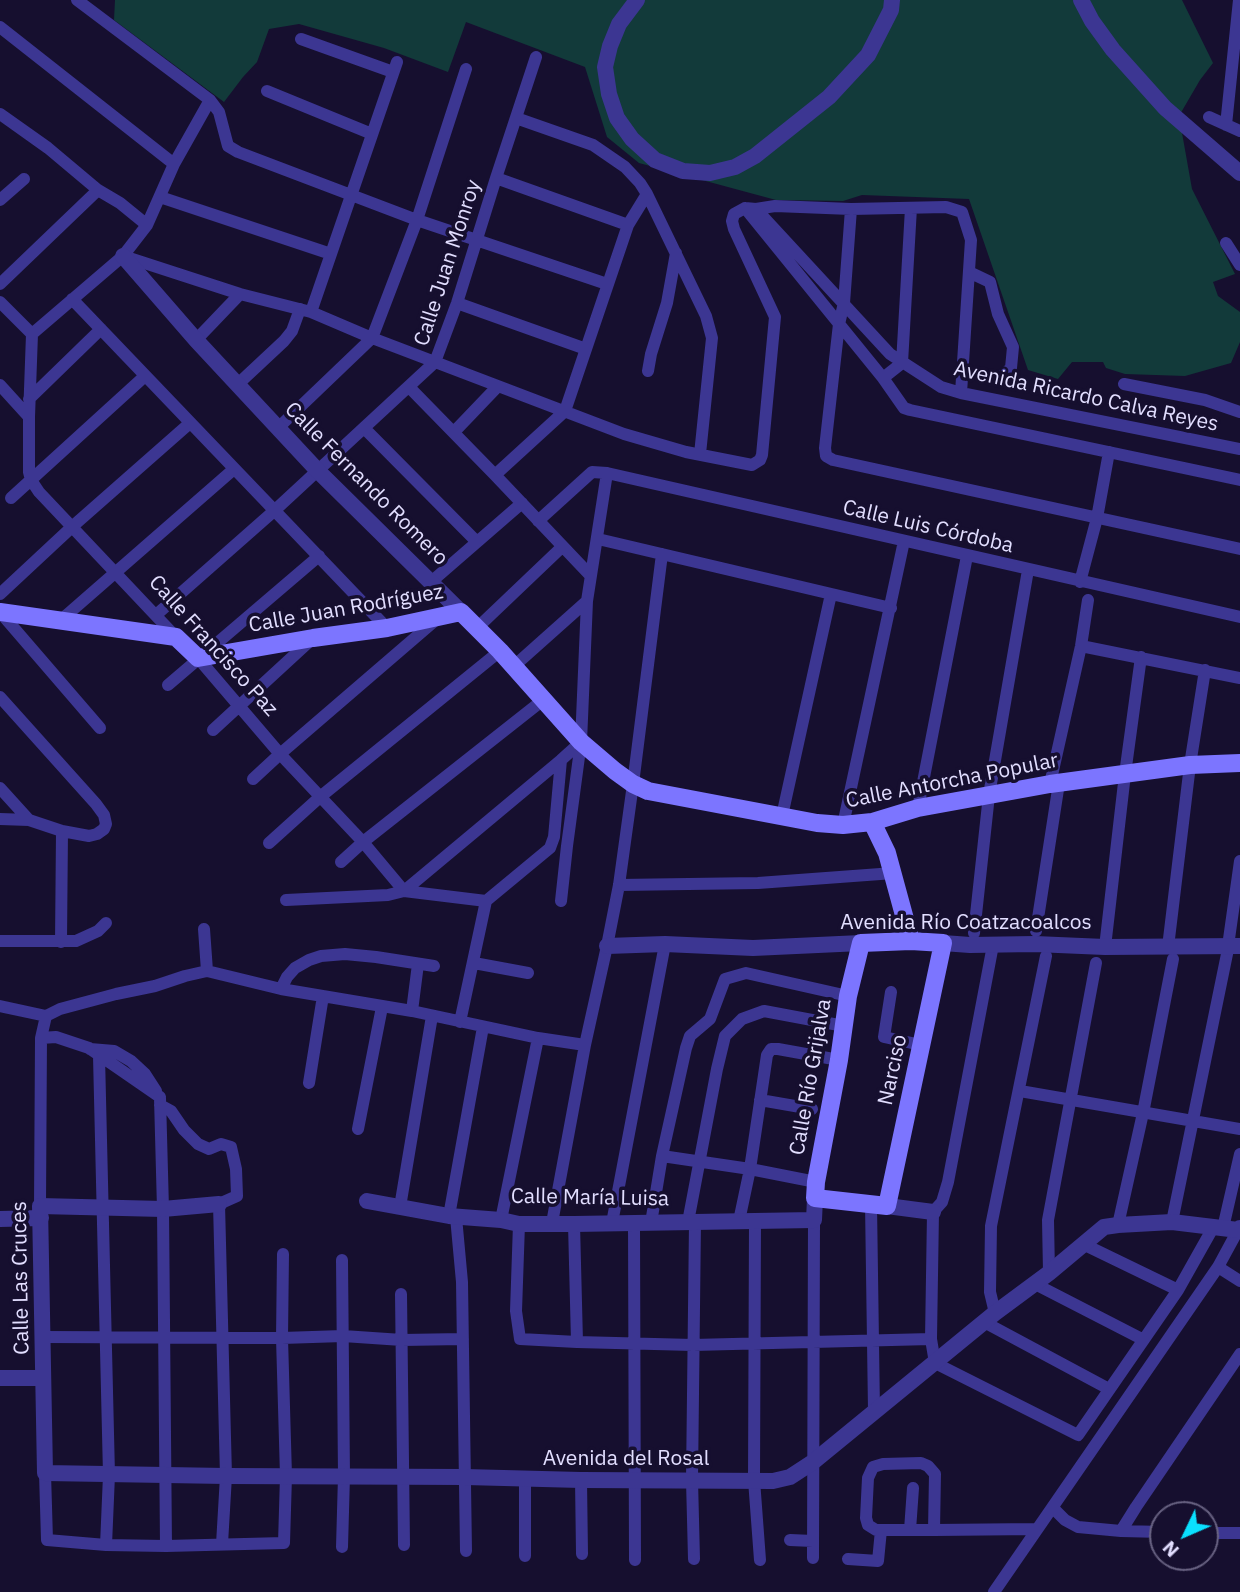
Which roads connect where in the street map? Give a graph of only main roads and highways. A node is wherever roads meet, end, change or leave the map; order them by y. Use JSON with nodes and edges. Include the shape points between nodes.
{"nodes":[{"id":1,"x":0,"y":612,"type":"edge"},
{"id":2,"x":461,"y":612,"type":"joint"},
{"id":3,"x":198,"y":658,"type":"joint"},
{"id":4,"x":1240,"y":763,"type":"edge"},
{"id":5,"x":634,"y":784,"type":"joint"},
{"id":6,"x":872,"y":822,"type":"junction"},
{"id":7,"x":911,"y":941,"type":"junction"},
{"id":8,"x":861,"y":943,"type":"joint"},
{"id":9,"x":943,"y":943,"type":"joint"},
{"id":10,"x":815,"y":1190,"type":"joint"}],
"edges":[{"from":1,"to":3,"type":"main road","name":"Calle Francisco Paz","via":[[176,637]]},
{"from":2,"to":3,"type":"main road","name":"Calle Juan Rodríguez"},
{"from":2,"to":5,"type":"main road","name":"Calle Fernando Romero","via":[[580,742]]},
{"from":4,"to":6,"type":"main road","name":"Calle Antorcha Popular","via":[[1191,765],[1054,784],[918,808]]},
{"from":5,"to":6,"type":"main road","name":"Calle Antorcha Popular","via":[[648,791],[817,823]]},
{"from":6,"to":7,"type":"main road","via":[[894,873]]},
{"from":7,"to":8,"type":"main road","name":"Avenida Río Coatzacoalcos"},
{"from":7,"to":9,"type":"main road","name":"Avenida Río Coatzacoalcos"},
{"from":8,"to":10,"type":"main road","name":"Calle Río Grijalva"},
{"from":9,"to":10,"type":"main road","name":"Narciso","via":[[879,1205]]}]}
